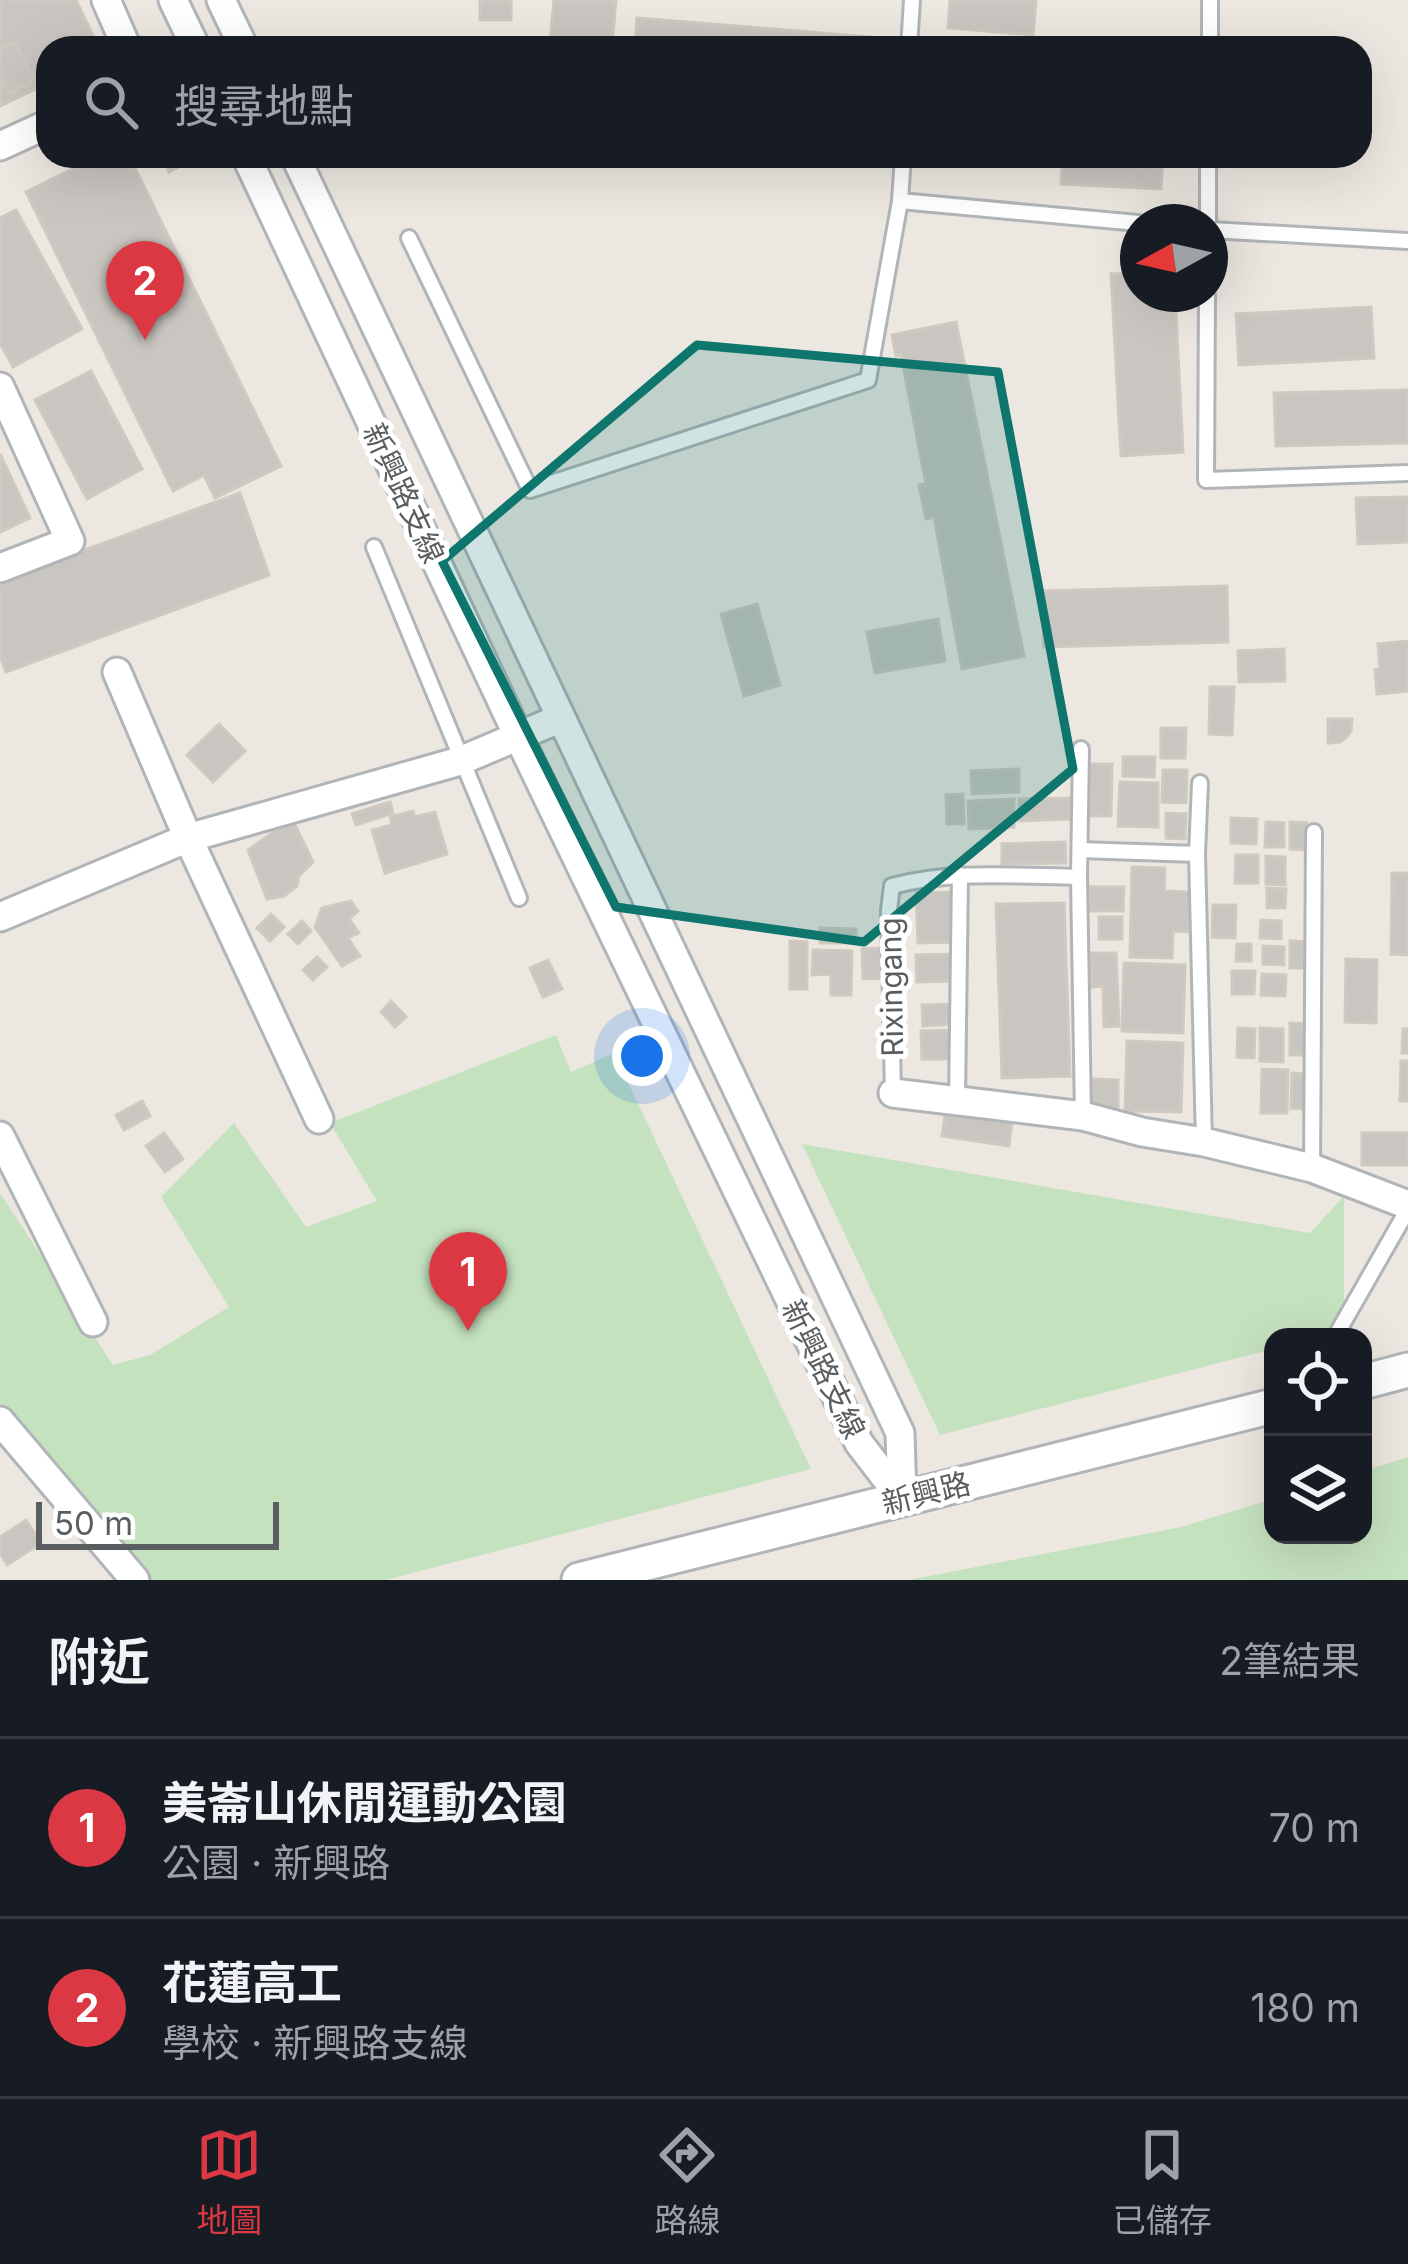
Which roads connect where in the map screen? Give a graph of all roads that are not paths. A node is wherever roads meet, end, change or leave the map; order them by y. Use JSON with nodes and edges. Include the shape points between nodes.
{"nodes":[{"id":1,"x":106,"y":0,"type":"edge"},
{"id":2,"x":173,"y":0,"type":"edge"},
{"id":3,"x":221,"y":0,"type":"edge"},
{"id":4,"x":912,"y":0,"type":"edge"},
{"id":5,"x":1210,"y":0,"type":"edge"},
{"id":6,"x":122,"y":36,"type":"edge"},
{"id":7,"x":190,"y":36,"type":"edge"},
{"id":8,"x":238,"y":36,"type":"edge"},
{"id":9,"x":910,"y":36,"type":"edge"},
{"id":10,"x":1210,"y":36,"type":"edge"},
{"id":11,"x":36,"y":130,"type":"edge"},
{"id":12,"x":0,"y":146,"type":"edge"},
{"id":13,"x":253,"y":168,"type":"edge"},
{"id":14,"x":301,"y":168,"type":"edge"},
{"id":15,"x":901,"y":168,"type":"edge"},
{"id":16,"x":1208,"y":168,"type":"edge"},
{"id":17,"x":900,"y":201,"type":"junction"},
{"id":18,"x":1209,"y":204,"type":"edge"},
{"id":19,"x":1120,"y":221,"type":"edge"},
{"id":20,"x":1228,"y":227,"type":"edge"},
{"id":21,"x":409,"y":238,"type":"dead end"},
{"id":22,"x":1408,"y":241,"type":"edge"},
{"id":23,"x":1207,"y":312,"type":"edge"},
{"id":24,"x":0,"y":387,"type":"edge"},
{"id":25,"x":1408,"y":473,"type":"edge"},
{"id":26,"x":374,"y":547,"type":"dead end"},
{"id":27,"x":0,"y":568,"type":"edge"},
{"id":28,"x":117,"y":672,"type":"dead end"},
{"id":29,"x":561,"y":718,"type":"junction"},
{"id":30,"x":519,"y":738,"type":"junction"},
{"id":31,"x":1081,"y":749,"type":"dead end"},
{"id":32,"x":460,"y":761,"type":"junction"},
{"id":33,"x":1200,"y":783,"type":"dead end"},
{"id":34,"x":1313,"y":832,"type":"dead end"},
{"id":35,"x":188,"y":838,"type":"junction"},
{"id":36,"x":1080,"y":850,"type":"junction"},
{"id":37,"x":1197,"y":854,"type":"junction"},
{"id":38,"x":960,"y":875,"type":"junction"},
{"id":39,"x":1079,"y":877,"type":"junction"},
{"id":40,"x":518,"y":898,"type":"dead end"},
{"id":41,"x":0,"y":917,"type":"edge"},
{"id":42,"x":893,"y":1094,"type":"joint"},
{"id":43,"x":957,"y":1100,"type":"junction"},
{"id":44,"x":1083,"y":1116,"type":"junction"},
{"id":45,"x":319,"y":1119,"type":"dead end"},
{"id":46,"x":0,"y":1136,"type":"edge"},
{"id":47,"x":1204,"y":1142,"type":"junction"},
{"id":48,"x":1312,"y":1168,"type":"junction"},
{"id":49,"x":1408,"y":1207,"type":"edge"},
{"id":50,"x":93,"y":1322,"type":"dead end"},
{"id":51,"x":1340,"y":1328,"type":"edge"},
{"id":52,"x":1408,"y":1370,"type":"edge"},
{"id":53,"x":1372,"y":1380,"type":"edge"},
{"id":54,"x":1264,"y":1408,"type":"edge"},
{"id":55,"x":0,"y":1421,"type":"edge"},
{"id":56,"x":902,"y":1499,"type":"junction"},
{"id":57,"x":135,"y":1580,"type":"edge"},
{"id":58,"x":579,"y":1580,"type":"edge"}],
"edges":[{"from":1,"to":6,"type":"street"},
{"from":2,"to":7,"type":"street"},
{"from":3,"to":8,"type":"street"},
{"from":4,"to":9,"type":"lane"},
{"from":5,"to":10,"type":"lane"},
{"from":11,"to":12,"type":"street"},
{"from":13,"to":30,"type":"street","name":"新興路支線"},
{"from":14,"to":29,"type":"street","name":"新興路支線"},
{"from":15,"to":17,"type":"lane"},
{"from":16,"to":18,"type":"lane"},
{"from":17,"to":19,"type":"lane"},
{"from":17,"to":21,"type":"lane","via":[[868,380],[530,490]]},
{"from":20,"to":22,"type":"lane"},
{"from":23,"to":25,"type":"lane","via":[[1206,480]]},
{"from":24,"to":27,"type":"street","via":[[70,541]]},
{"from":26,"to":32,"type":"lane"},
{"from":28,"to":35,"type":"street"},
{"from":29,"to":30,"type":"street"},
{"from":29,"to":56,"type":"street","name":"新興路支線","via":[[900,1433]]},
{"from":30,"to":32,"type":"street"},
{"from":30,"to":56,"type":"street","name":"新興路支線","via":[[859,1443]]},
{"from":31,"to":36,"type":"lane"},
{"from":32,"to":35,"type":"street"},
{"from":32,"to":40,"type":"lane"},
{"from":33,"to":37,"type":"lane"},
{"from":34,"to":48,"type":"lane"},
{"from":35,"to":41,"type":"street"},
{"from":35,"to":45,"type":"street"},
{"from":36,"to":37,"type":"lane"},
{"from":36,"to":39,"type":"lane"},
{"from":37,"to":47,"type":"lane"},
{"from":38,"to":39,"type":"lane","name":"Rixingang"},
{"from":38,"to":42,"type":"lane","name":"Rixingang","via":[[892,886]]},
{"from":38,"to":43,"type":"lane"},
{"from":39,"to":44,"type":"lane"},
{"from":42,"to":43,"type":"street","name":"Rixingang"},
{"from":43,"to":44,"type":"street","name":"Rixingang"},
{"from":44,"to":47,"type":"street","name":"Rixingang"},
{"from":46,"to":50,"type":"street"},
{"from":47,"to":48,"type":"street","name":"Rixingang"},
{"from":48,"to":49,"type":"street","name":"Rixingang"},
{"from":49,"to":51,"type":"lane"},
{"from":52,"to":53,"type":"street"},
{"from":54,"to":56,"type":"street","name":"新興路"},
{"from":55,"to":57,"type":"street"},
{"from":56,"to":58,"type":"street","name":"新興路"}]}
